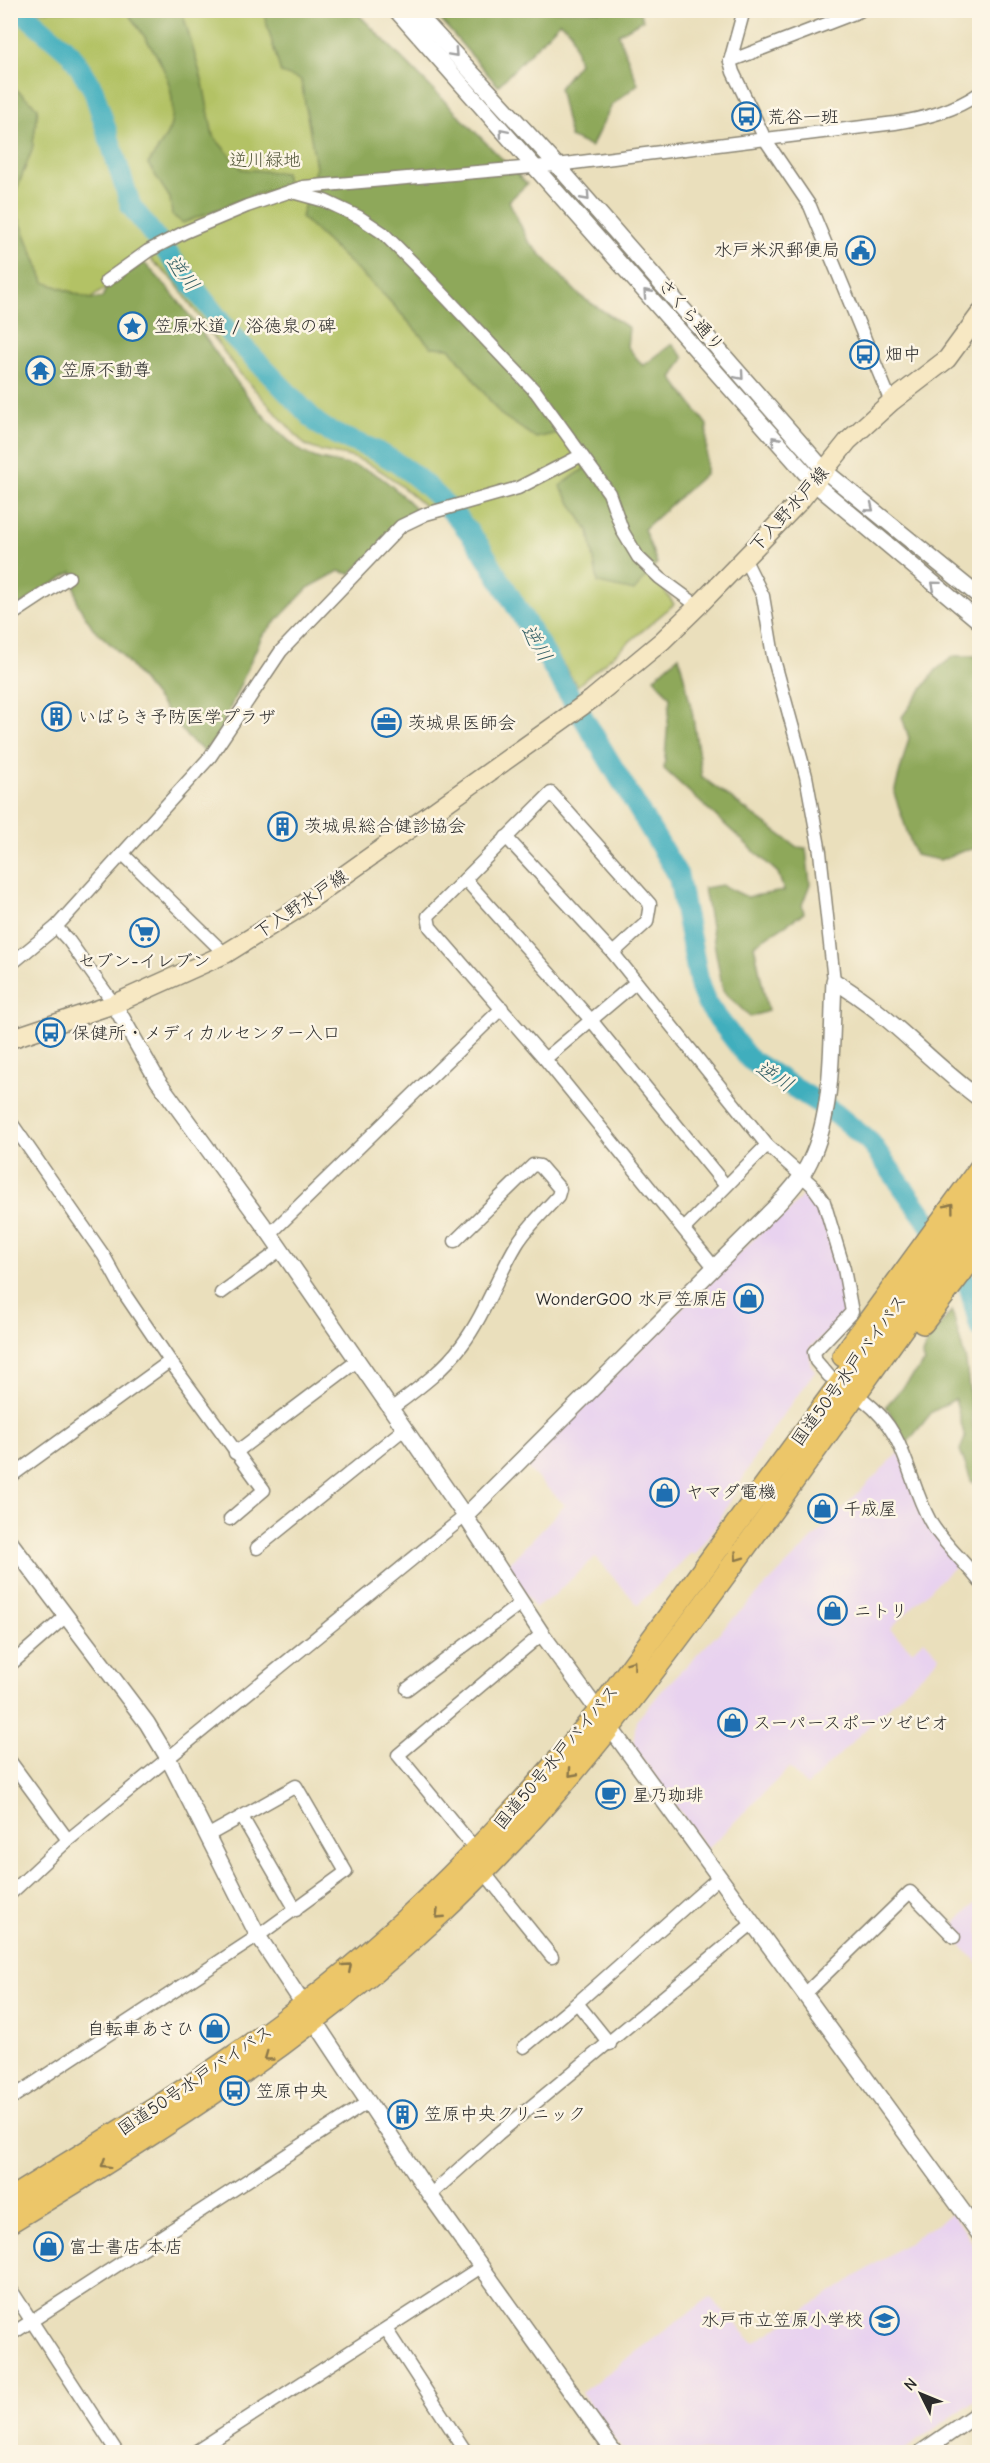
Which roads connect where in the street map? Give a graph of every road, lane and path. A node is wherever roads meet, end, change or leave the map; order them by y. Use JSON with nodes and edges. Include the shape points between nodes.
{"nodes":[{"id":1,"x":396,"y":10,"type":"edge"},
{"id":2,"x":414,"y":10,"type":"edge"},
{"id":3,"x":744,"y":10,"type":"edge"},
{"id":4,"x":860,"y":12,"type":"edge"},
{"id":5,"x":730,"y":61,"type":"junction"},
{"id":6,"x":980,"y":93,"type":"edge"},
{"id":7,"x":766,"y":141,"type":"junction"},
{"id":8,"x":557,"y":165,"type":"junction"},
{"id":9,"x":534,"y":166,"type":"junction"},
{"id":10,"x":292,"y":192,"type":"junction"},
{"id":11,"x":106,"y":281,"type":"dead end"},
{"id":12,"x":980,"y":314,"type":"edge"},
{"id":13,"x":891,"y":402,"type":"junction"},
{"id":14,"x":580,"y":456,"type":"junction"},
{"id":15,"x":820,"y":477,"type":"junction"},
{"id":16,"x":744,"y":558,"type":"junction"},
{"id":17,"x":69,"y":577,"type":"dead end"},
{"id":18,"x":980,"y":597,"type":"edge"},
{"id":19,"x":698,"y":606,"type":"junction"},
{"id":20,"x":10,"y":616,"type":"edge"},
{"id":21,"x":980,"y":622,"type":"edge"},
{"id":22,"x":506,"y":837,"type":"junction"},
{"id":23,"x":123,"y":854,"type":"junction"},
{"id":24,"x":465,"y":879,"type":"junction"},
{"id":25,"x":56,"y":927,"type":"junction"},
{"id":26,"x":225,"y":954,"type":"junction"},
{"id":27,"x":613,"y":954,"type":"junction"},
{"id":28,"x":10,"y":965,"type":"edge"},
{"id":29,"x":834,"y":981,"type":"junction"},
{"id":30,"x":635,"y":983,"type":"junction"},
{"id":31,"x":114,"y":1004,"type":"junction"},
{"id":32,"x":502,"y":1008,"type":"junction"},
{"id":33,"x":591,"y":1020,"type":"junction"},
{"id":34,"x":10,"y":1040,"type":"edge"},
{"id":35,"x":545,"y":1059,"type":"junction"},
{"id":36,"x":980,"y":1099,"type":"edge"},
{"id":37,"x":10,"y":1121,"type":"edge"},
{"id":38,"x":767,"y":1145,"type":"junction"},
{"id":39,"x":980,"y":1168,"type":"edge"},
{"id":40,"x":802,"y":1175,"type":"junction"},
{"id":41,"x":726,"y":1186,"type":"junction"},
{"id":42,"x":980,"y":1193,"type":"edge"},
{"id":43,"x":980,"y":1221,"type":"edge"},
{"id":44,"x":685,"y":1228,"type":"junction"},
{"id":45,"x":270,"y":1234,"type":"junction"},
{"id":46,"x":455,"y":1241,"type":"dead end"},
{"id":47,"x":980,"y":1248,"type":"edge"},
{"id":48,"x":280,"y":1250,"type":"junction"},
{"id":49,"x":935,"y":1267,"type":"junction"},
{"id":50,"x":714,"y":1268,"type":"junction"},
{"id":51,"x":220,"y":1293,"type":"dead end"},
{"id":52,"x":170,"y":1361,"type":"junction"},
{"id":53,"x":357,"y":1361,"type":"junction"},
{"id":54,"x":829,"y":1376,"type":"junction"},
{"id":55,"x":865,"y":1401,"type":"junction"},
{"id":56,"x":391,"y":1409,"type":"junction"},
{"id":57,"x":404,"y":1429,"type":"junction"},
{"id":58,"x":235,"y":1453,"type":"junction"},
{"id":59,"x":10,"y":1478,"type":"edge"},
{"id":60,"x":753,"y":1502,"type":"junction"},
{"id":61,"x":773,"y":1510,"type":"junction"},
{"id":62,"x":465,"y":1516,"type":"junction"},
{"id":63,"x":230,"y":1519,"type":"dead end"},
{"id":64,"x":10,"y":1542,"type":"edge"},
{"id":65,"x":257,"y":1548,"type":"dead end"},
{"id":66,"x":980,"y":1582,"type":"edge"},
{"id":67,"x":521,"y":1603,"type":"junction"},
{"id":68,"x":66,"y":1616,"type":"junction"},
{"id":69,"x":542,"y":1634,"type":"junction"},
{"id":70,"x":10,"y":1665,"type":"edge"},
{"id":71,"x":407,"y":1689,"type":"dead end"},
{"id":72,"x":604,"y":1720,"type":"junction"},
{"id":73,"x":168,"y":1758,"type":"junction"},
{"id":74,"x":10,"y":1761,"type":"edge"},
{"id":75,"x":242,"y":1817,"type":"junction"},
{"id":76,"x":207,"y":1836,"type":"junction"},
{"id":77,"x":68,"y":1840,"type":"junction"},
{"id":78,"x":476,"y":1850,"type":"junction"},
{"id":79,"x":483,"y":1871,"type":"junction"},
{"id":80,"x":719,"y":1877,"type":"junction"},
{"id":81,"x":10,"y":1894,"type":"edge"},
{"id":82,"x":296,"y":1910,"type":"junction"},
{"id":83,"x":753,"y":1923,"type":"junction"},
{"id":84,"x":258,"y":1936,"type":"junction"},
{"id":85,"x":954,"y":1937,"type":"dead end"},
{"id":86,"x":552,"y":1957,"type":"dead end"},
{"id":87,"x":805,"y":1994,"type":"junction"},
{"id":88,"x":577,"y":2003,"type":"junction"},
{"id":89,"x":309,"y":2014,"type":"junction"},
{"id":90,"x":610,"y":2044,"type":"junction"},
{"id":91,"x":524,"y":2047,"type":"dead end"},
{"id":92,"x":10,"y":2100,"type":"edge"},
{"id":93,"x":368,"y":2103,"type":"junction"},
{"id":94,"x":430,"y":2195,"type":"junction"},
{"id":95,"x":10,"y":2199,"type":"edge"},
{"id":96,"x":10,"y":2222,"type":"edge"},
{"id":97,"x":980,"y":2235,"type":"edge"},
{"id":98,"x":481,"y":2267,"type":"junction"},
{"id":99,"x":10,"y":2288,"type":"edge"},
{"id":100,"x":32,"y":2321,"type":"junction"},
{"id":101,"x":386,"y":2329,"type":"junction"},
{"id":102,"x":10,"y":2335,"type":"edge"},
{"id":103,"x":980,"y":2412,"type":"edge"},
{"id":104,"x":117,"y":2452,"type":"edge"},
{"id":105,"x":195,"y":2452,"type":"edge"},
{"id":106,"x":466,"y":2452,"type":"edge"},
{"id":107,"x":614,"y":2452,"type":"edge"},
{"id":108,"x":922,"y":2452,"type":"edge"}],
"edges":[{"from":9,"to":1,"type":"street","name":"さくら通り","one_way":true},
{"from":2,"to":8,"type":"street","name":"さくら通り","one_way":true},
{"from":3,"to":5,"type":"street"},
{"from":4,"to":5,"type":"street"},
{"from":5,"to":7,"type":"street"},
{"from":6,"to":7,"type":"street","via":[[960,106],[920,119]]},
{"from":7,"to":8,"type":"street"},
{"from":7,"to":13,"type":"street","via":[[810,206]]},
{"from":8,"to":9,"type":"street"},
{"from":8,"to":15,"type":"street","name":"さくら通り","one_way":true},
{"from":9,"to":10,"type":"street","via":[[303,187]]},
{"from":15,"to":9,"type":"street","name":"さくら通り","one_way":true},
{"from":10,"to":11,"type":"street","via":[[274,195],[177,236]]},
{"from":10,"to":14,"type":"street","via":[[325,201],[359,217],[389,239],[518,371]]},
{"from":12,"to":13,"type":"main road","name":"下入野水戸線","via":[[947,358]]},
{"from":13,"to":15,"type":"main road","name":"下入野水戸線","via":[[848,441]]},
{"from":14,"to":19,"type":"street","via":[[609,493],[622,532],[638,557]]},
{"from":14,"to":23,"type":"street","via":[[518,488],[401,526],[281,651],[210,758]]},
{"from":15,"to":16,"type":"main road","name":"下入野水戸線"},
{"from":15,"to":18,"type":"street","name":"さくら通り","one_way":true},
{"from":21,"to":15,"type":"street","name":"さくら通り","one_way":true},
{"from":16,"to":19,"type":"main road","name":"下入野水戸線"},
{"from":16,"to":29,"type":"street","via":[[763,596],[773,656],[806,776],[820,852]]},
{"from":17,"to":20,"type":"street"},
{"from":19,"to":26,"type":"main road","name":"下入野水戸線","via":[[592,699],[294,911]]},
{"from":22,"to":24,"type":"street"},
{"from":22,"to":27,"type":"street"},
{"from":22,"to":27,"type":"street","via":[[551,793],[650,904],[647,922]]},
{"from":23,"to":25,"type":"street"},
{"from":23,"to":26,"type":"street"},
{"from":24,"to":32,"type":"street","via":[[428,916],[430,927]]},
{"from":24,"to":33,"type":"street"},
{"from":25,"to":28,"type":"street"},
{"from":25,"to":31,"type":"street"},
{"from":26,"to":31,"type":"main road","name":"下入野水戸線"},
{"from":27,"to":30,"type":"street"},
{"from":29,"to":36,"type":"street","via":[[866,1001]]},
{"from":29,"to":40,"type":"street","via":[[823,1126]]},
{"from":30,"to":33,"type":"street"},
{"from":30,"to":38,"type":"street"},
{"from":31,"to":34,"type":"main road","name":"下入野水戸線"},
{"from":31,"to":45,"type":"street","via":[[158,1081]]},
{"from":32,"to":35,"type":"street"},
{"from":32,"to":45,"type":"street"},
{"from":33,"to":35,"type":"street"},
{"from":33,"to":41,"type":"street"},
{"from":35,"to":44,"type":"street"},
{"from":37,"to":52,"type":"street","via":[[104,1256]]},
{"from":38,"to":40,"type":"street"},
{"from":38,"to":41,"type":"street"},
{"from":49,"to":39,"type":"highway","one_way":true},
{"from":40,"to":50,"type":"street"},
{"from":40,"to":54,"type":"street","via":[[824,1202],[852,1312],[814,1352],[816,1361]]},
{"from":41,"to":44,"type":"street"},
{"from":42,"to":49,"type":"highway","name":"国道50号水戸バイパス"},
{"from":43,"to":49,"type":"highway","name":"国道50号水戸バイパス"},
{"from":44,"to":50,"type":"street"},
{"from":45,"to":48,"type":"street"},
{"from":46,"to":56,"type":"street","via":[[533,1165],[540,1166],[560,1190],[527,1228],[461,1347],[423,1385]]},
{"from":47,"to":49,"type":"highway"},
{"from":48,"to":51,"type":"street"},
{"from":48,"to":53,"type":"street"},
{"from":49,"to":54,"type":"highway"},
{"from":49,"to":55,"type":"highway"},
{"from":49,"to":60,"type":"highway","name":"国道50号水戸バイパス"},
{"from":49,"to":61,"type":"highway","name":"国道50号水戸バイパス"},
{"from":50,"to":62,"type":"street"},
{"from":52,"to":58,"type":"street"},
{"from":52,"to":59,"type":"street"},
{"from":53,"to":56,"type":"street"},
{"from":53,"to":58,"type":"street"},
{"from":54,"to":60,"type":"highway","via":[[771,1463]]},
{"from":55,"to":61,"type":"highway","via":[[797,1489]]},
{"from":55,"to":66,"type":"street","via":[[890,1426],[903,1448],[930,1522]]},
{"from":56,"to":57,"type":"street"},
{"from":57,"to":62,"type":"street"},
{"from":57,"to":65,"type":"street"},
{"from":58,"to":63,"type":"street","via":[[264,1490]]},
{"from":72,"to":60,"type":"highway","name":"国道50号水戸バイパス","one_way":true},
{"from":61,"to":72,"type":"highway","name":"国道50号水戸バイパス","one_way":true,"via":[[653,1673]]},
{"from":62,"to":67,"type":"street"},
{"from":62,"to":73,"type":"street"},
{"from":64,"to":68,"type":"street"},
{"from":67,"to":69,"type":"street"},
{"from":67,"to":71,"type":"street"},
{"from":68,"to":70,"type":"street"},
{"from":68,"to":73,"type":"street","via":[[147,1723]]},
{"from":69,"to":72,"type":"street"},
{"from":69,"to":78,"type":"street","via":[[398,1755]]},
{"from":72,"to":78,"type":"highway","name":"国道50号水戸バイパス","via":[[543,1777]]},
{"from":72,"to":79,"type":"highway","name":"国道50号水戸バイパス","one_way":true,"via":[[594,1749]]},
{"from":72,"to":80,"type":"street"},
{"from":73,"to":76,"type":"street"},
{"from":73,"to":77,"type":"street"},
{"from":74,"to":77,"type":"street"},
{"from":75,"to":76,"type":"street"},
{"from":75,"to":82,"type":"street"},
{"from":75,"to":82,"type":"street","via":[[296,1786],[345,1872]]},
{"from":76,"to":84,"type":"street"},
{"from":77,"to":81,"type":"street"},
{"from":89,"to":78,"type":"highway","name":"国道50号水戸バイパス","one_way":true},
{"from":79,"to":86,"type":"street"},
{"from":79,"to":89,"type":"highway","name":"国道50号水戸バイパス","one_way":true,"via":[[436,1918]]},
{"from":80,"to":83,"type":"street"},
{"from":80,"to":88,"type":"street"},
{"from":82,"to":84,"type":"street"},
{"from":83,"to":87,"type":"street"},
{"from":83,"to":90,"type":"street"},
{"from":84,"to":89,"type":"street"},
{"from":84,"to":92,"type":"street"},
{"from":85,"to":87,"type":"street","via":[[910,1892]]},
{"from":87,"to":97,"type":"street"},
{"from":88,"to":90,"type":"street"},
{"from":88,"to":91,"type":"street"},
{"from":89,"to":93,"type":"street"},
{"from":89,"to":95,"type":"highway","name":"国道50号水戸バイパス"},
{"from":89,"to":96,"type":"highway","name":"国道50号水戸バイパス","one_way":true,"via":[[242,2076]]},
{"from":90,"to":94,"type":"street","via":[[498,2134]]},
{"from":93,"to":94,"type":"street"},
{"from":93,"to":100,"type":"street"},
{"from":94,"to":98,"type":"street"},
{"from":98,"to":101,"type":"street"},
{"from":98,"to":107,"type":"street"},
{"from":99,"to":100,"type":"street"},
{"from":100,"to":102,"type":"street"},
{"from":100,"to":104,"type":"street"},
{"from":101,"to":105,"type":"street"},
{"from":101,"to":106,"type":"street"},
{"from":103,"to":108,"type":"street"}]}
